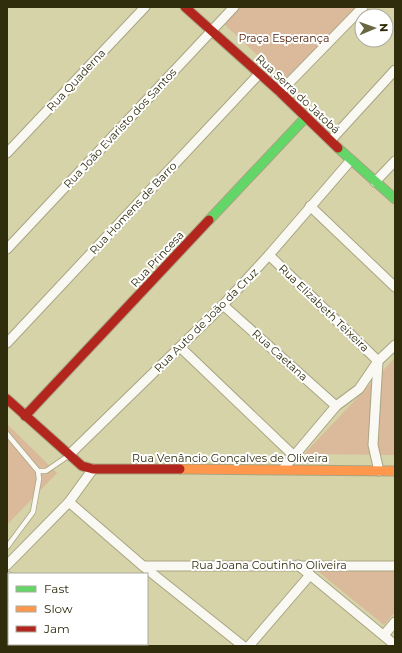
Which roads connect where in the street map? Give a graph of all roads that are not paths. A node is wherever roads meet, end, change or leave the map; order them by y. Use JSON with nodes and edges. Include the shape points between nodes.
{"nodes":[{"id":1,"x":145,"y":7,"type":"edge"},
{"id":2,"x":185,"y":7,"type":"edge"},
{"id":3,"x":234,"y":7,"type":"edge"},
{"id":4,"x":363,"y":7,"type":"edge"},
{"id":5,"x":211,"y":31,"type":"junction"},
{"id":6,"x":395,"y":70,"type":"edge"},
{"id":7,"x":259,"y":74,"type":"junction"},
{"id":8,"x":280,"y":92,"type":"junction"},
{"id":9,"x":306,"y":118,"type":"junction"},
{"id":10,"x":331,"y":140,"type":"junction"},
{"id":11,"x":7,"y":153,"type":"edge"},
{"id":12,"x":351,"y":160,"type":"junction"},
{"id":13,"x":395,"y":161,"type":"edge"},
{"id":14,"x":375,"y":182,"type":"junction"},
{"id":15,"x":395,"y":199,"type":"edge"},
{"id":16,"x":310,"y":206,"type":"junction"},
{"id":17,"x":7,"y":249,"type":"edge"},
{"id":18,"x":269,"y":255,"type":"junction"},
{"id":19,"x":395,"y":287,"type":"edge"},
{"id":20,"x":223,"y":305,"type":"junction"},
{"id":21,"x":7,"y":343,"type":"edge"},
{"id":22,"x":395,"y":344,"type":"edge"},
{"id":23,"x":180,"y":347,"type":"junction"},
{"id":24,"x":378,"y":361,"type":"junction"},
{"id":25,"x":7,"y":399,"type":"edge"},
{"id":26,"x":336,"y":406,"type":"junction"},
{"id":27,"x":25,"y":416,"type":"junction"},
{"id":28,"x":7,"y":434,"type":"edge"},
{"id":29,"x":69,"y":455,"type":"junction"},
{"id":30,"x":294,"y":456,"type":"junction"},
{"id":31,"x":93,"y":469,"type":"junction"},
{"id":32,"x":282,"y":469,"type":"junction"},
{"id":33,"x":38,"y":470,"type":"junction"},
{"id":34,"x":379,"y":471,"type":"junction"},
{"id":35,"x":395,"y":471,"type":"edge"},
{"id":36,"x":69,"y":502,"type":"junction"},
{"id":37,"x":7,"y":547,"type":"edge"},
{"id":38,"x":7,"y":565,"type":"edge"},
{"id":39,"x":298,"y":565,"type":"junction"},
{"id":40,"x":143,"y":566,"type":"junction"},
{"id":41,"x":395,"y":566,"type":"edge"},
{"id":42,"x":310,"y":575,"type":"junction"},
{"id":43,"x":395,"y":622,"type":"edge"},
{"id":44,"x":384,"y":635,"type":"junction"},
{"id":45,"x":395,"y":645,"type":"edge"},
{"id":46,"x":243,"y":646,"type":"edge"},
{"id":47,"x":249,"y":646,"type":"edge"}],
"edges":[{"from":1,"to":11,"type":"street","name":"Rua Quaderna"},
{"from":2,"to":5,"type":"street","name":"Rua Serra do Jatobá"},
{"from":3,"to":5,"type":"street","name":"Rua João Evaristo dos Santos"},
{"from":4,"to":8,"type":"street"},
{"from":5,"to":7,"type":"street","name":"Rua Serra do Jatobá"},
{"from":5,"to":17,"type":"street","name":"Rua João Evaristo dos Santos"},
{"from":6,"to":10,"type":"street"},
{"from":7,"to":8,"type":"street","name":"Rua Serra do Jatobá"},
{"from":7,"to":21,"type":"street","name":"Rua Homens de Barro"},
{"from":8,"to":9,"type":"street","name":"Rua Serra do Jatobá"},
{"from":9,"to":10,"type":"street","name":"Rua Serra do Jatobá"},
{"from":9,"to":27,"type":"street","name":"Rua Princesa"},
{"from":10,"to":12,"type":"street","name":"Rua Serra do Jatobá"},
{"from":12,"to":14,"type":"street","name":"Rua Serra do Jatobá"},
{"from":12,"to":16,"type":"street","name":"Rua Auto de João da Cruz"},
{"from":13,"to":14,"type":"street"},
{"from":14,"to":15,"type":"street","name":"Rua Serra do Jatobá"},
{"from":16,"to":18,"type":"street","name":"Rua Auto de João da Cruz"},
{"from":16,"to":19,"type":"street"},
{"from":18,"to":20,"type":"street","name":"Rua Auto de João da Cruz"},
{"from":18,"to":24,"type":"street","name":"Rua Elizabeth Teixeira"},
{"from":20,"to":23,"type":"street","name":"Rua Auto de João da Cruz"},
{"from":20,"to":26,"type":"street","name":"Rua Caetana"},
{"from":22,"to":24,"type":"street"},
{"from":23,"to":29,"type":"street","name":"Rua Auto de João da Cruz"},
{"from":23,"to":30,"type":"street"},
{"from":24,"to":26,"type":"street","via":[[359,389]]},
{"from":24,"to":34,"type":"street","via":[[373,445]]},
{"from":25,"to":27,"type":"street","name":"Rua Venâncio Gonçalves de Oliveira"},
{"from":26,"to":30,"type":"street"},
{"from":27,"to":29,"type":"street","name":"Rua Venâncio Gonçalves de Oliveira"},
{"from":28,"to":33,"type":"lane"},
{"from":29,"to":31,"type":"street","name":"Rua Venâncio Gonçalves de Oliveira","via":[[82,466]]},
{"from":29,"to":33,"type":"lane","via":[[46,471]]},
{"from":30,"to":32,"type":"street"},
{"from":31,"to":32,"type":"street","name":"Rua Venâncio Gonçalves de Oliveira"},
{"from":31,"to":36,"type":"street"},
{"from":32,"to":34,"type":"street","name":"Rua Venâncio Gonçalves de Oliveira"},
{"from":33,"to":37,"type":"lane","via":[[39,480],[33,512]]},
{"from":34,"to":35,"type":"street","name":"Rua Venâncio Gonçalves de Oliveira"},
{"from":36,"to":38,"type":"street"},
{"from":36,"to":40,"type":"street"},
{"from":39,"to":40,"type":"street","name":"Rua Joana Coutinho Oliveira"},
{"from":39,"to":41,"type":"street","name":"Rua Joana Coutinho Oliveira"},
{"from":39,"to":42,"type":"street"},
{"from":40,"to":46,"type":"street"},
{"from":42,"to":44,"type":"street"},
{"from":42,"to":47,"type":"street"},
{"from":43,"to":44,"type":"street"},
{"from":44,"to":45,"type":"street"}]}
